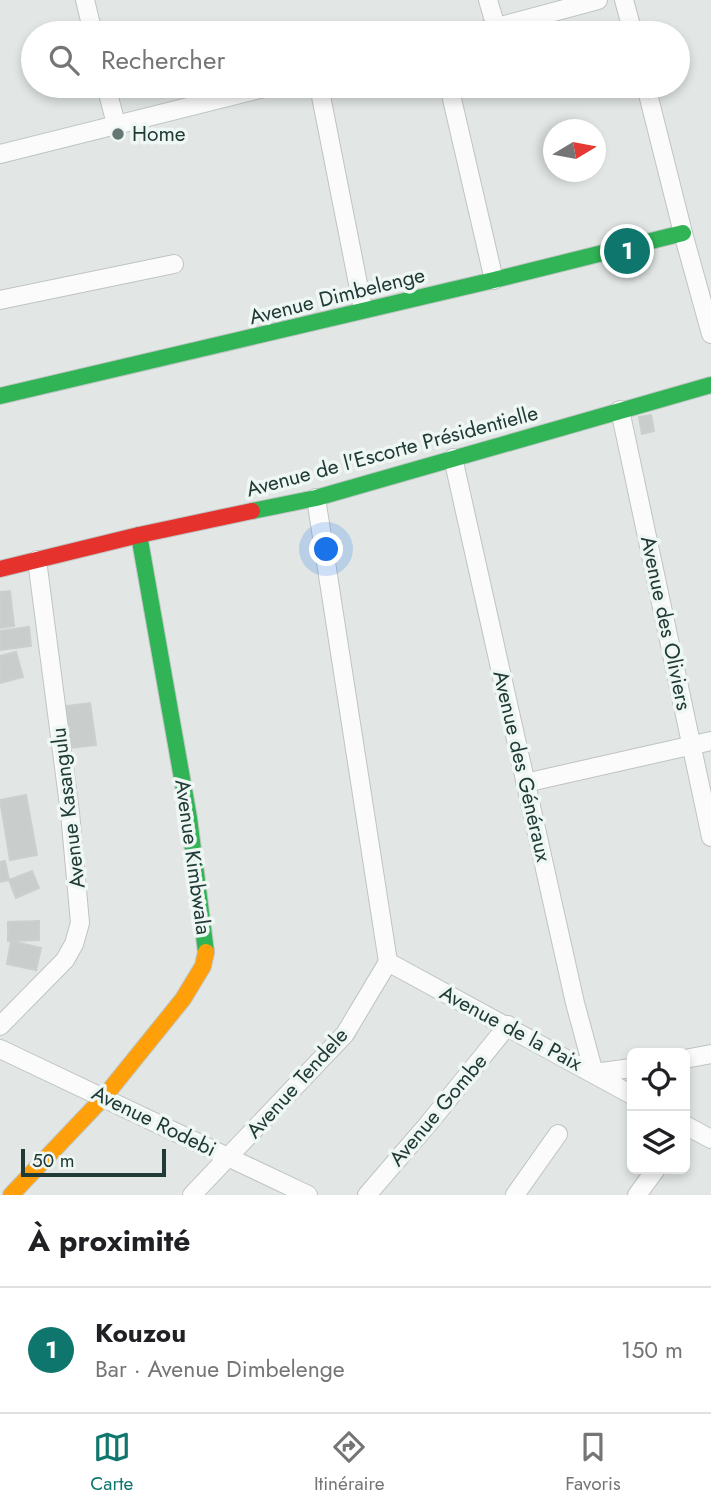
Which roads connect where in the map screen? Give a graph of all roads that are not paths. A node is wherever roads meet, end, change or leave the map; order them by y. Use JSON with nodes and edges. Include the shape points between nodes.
{"nodes":[{"id":1,"x":85,"y":0,"type":"edge"},
{"id":2,"x":488,"y":0,"type":"edge"},
{"id":3,"x":598,"y":0,"type":"edge"},
{"id":4,"x":624,"y":0,"type":"edge"},
{"id":5,"x":90,"y":21,"type":"edge"},
{"id":6,"x":494,"y":21,"type":"edge"},
{"id":7,"x":519,"y":21,"type":"edge"},
{"id":8,"x":630,"y":21,"type":"edge"},
{"id":9,"x":109,"y":98,"type":"edge"},
{"id":10,"x":223,"y":98,"type":"edge"},
{"id":11,"x":321,"y":98,"type":"edge"},
{"id":12,"x":452,"y":98,"type":"edge"},
{"id":13,"x":649,"y":98,"type":"edge"},
{"id":14,"x":116,"y":124,"type":"junction"},
{"id":15,"x":0,"y":154,"type":"edge"},
{"id":16,"x":682,"y":233,"type":"junction"},
{"id":17,"x":174,"y":264,"type":"dead end"},
{"id":18,"x":494,"y":281,"type":"junction"},
{"id":19,"x":0,"y":300,"type":"edge"},
{"id":20,"x":363,"y":309,"type":"junction"},
{"id":21,"x":711,"y":334,"type":"edge"},
{"id":22,"x":711,"y":385,"type":"edge"},
{"id":23,"x":0,"y":396,"type":"edge"},
{"id":24,"x":620,"y":410,"type":"junction"},
{"id":25,"x":453,"y":458,"type":"junction"},
{"id":26,"x":316,"y":498,"type":"junction"},
{"id":27,"x":139,"y":536,"type":"junction"},
{"id":28,"x":37,"y":560,"type":"junction"},
{"id":29,"x":0,"y":569,"type":"edge"},
{"id":30,"x":711,"y":741,"type":"edge"},
{"id":31,"x":692,"y":746,"type":"junction"},
{"id":32,"x":525,"y":783,"type":"junction"},
{"id":33,"x":711,"y":837,"type":"edge"},
{"id":34,"x":388,"y":962,"type":"junction"},
{"id":35,"x":508,"y":1025,"type":"junction"},
{"id":36,"x":0,"y":1026,"type":"edge"},
{"id":37,"x":0,"y":1049,"type":"edge"},
{"id":38,"x":711,"y":1054,"type":"edge"},
{"id":39,"x":690,"y":1058,"type":"edge"},
{"id":40,"x":627,"y":1069,"type":"edge"},
{"id":41,"x":594,"y":1073,"type":"junction"},
{"id":42,"x":627,"y":1092,"type":"edge"},
{"id":43,"x":104,"y":1097,"type":"junction"},
{"id":44,"x":690,"y":1129,"type":"edge"},
{"id":45,"x":558,"y":1134,"type":"dead end"},
{"id":46,"x":711,"y":1139,"type":"edge"},
{"id":47,"x":229,"y":1157,"type":"junction"},
{"id":48,"x":653,"y":1174,"type":"edge"},
{"id":49,"x":11,"y":1195,"type":"edge"},
{"id":50,"x":192,"y":1195,"type":"edge"},
{"id":51,"x":307,"y":1195,"type":"edge"},
{"id":52,"x":366,"y":1195,"type":"edge"},
{"id":53,"x":515,"y":1195,"type":"edge"},
{"id":54,"x":638,"y":1195,"type":"edge"}],
"edges":[{"from":1,"to":5,"type":"street"},
{"from":2,"to":6,"type":"street"},
{"from":3,"to":7,"type":"street"},
{"from":4,"to":8,"type":"street"},
{"from":9,"to":14,"type":"street"},
{"from":10,"to":14,"type":"street"},
{"from":11,"to":20,"type":"street"},
{"from":12,"to":18,"type":"street"},
{"from":13,"to":16,"type":"street"},
{"from":14,"to":15,"type":"street"},
{"from":16,"to":18,"type":"street","name":"Avenue Dimbelenge"},
{"from":16,"to":21,"type":"street"},
{"from":17,"to":19,"type":"street"},
{"from":18,"to":20,"type":"street","name":"Avenue Dimbelenge"},
{"from":20,"to":23,"type":"street","name":"Avenue Dimbelenge"},
{"from":22,"to":24,"type":"street","name":"Avenue de l'Escorte Présidentielle"},
{"from":24,"to":25,"type":"street","name":"Avenue de l'Escorte Présidentielle"},
{"from":24,"to":31,"type":"street","name":"Avenue des Oliviers"},
{"from":25,"to":26,"type":"street","name":"Avenue de l'Escorte Présidentielle"},
{"from":25,"to":32,"type":"street","name":"Avenue des Généraux"},
{"from":26,"to":27,"type":"street","name":"Avenue de l'Escorte Présidentielle"},
{"from":26,"to":34,"type":"street"},
{"from":27,"to":28,"type":"street","name":"Avenue de l'Escorte Présidentielle"},
{"from":27,"to":43,"type":"street","name":"Avenue Kimbwala","via":[[189,818],[206,954],[183,999]]},
{"from":28,"to":29,"type":"street","name":"Avenue de l'Escorte Présidentielle"},
{"from":28,"to":36,"type":"street","name":"Avenue Kasangulu","via":[[80,923],[65,960]]},
{"from":30,"to":31,"type":"street"},
{"from":31,"to":32,"type":"street"},
{"from":31,"to":33,"type":"street","name":"Avenue des Oliviers"},
{"from":32,"to":41,"type":"street","name":"Avenue des Généraux"},
{"from":34,"to":35,"type":"street","name":"Avenue de la Paix"},
{"from":34,"to":47,"type":"street","name":"Avenue Tendele","via":[[345,1034]]},
{"from":35,"to":41,"type":"street","name":"Avenue de la Paix"},
{"from":35,"to":52,"type":"street","name":"Avenue Gombe"},
{"from":37,"to":43,"type":"street","name":"Avenue Rodebi"},
{"from":38,"to":39,"type":"street"},
{"from":40,"to":41,"type":"street"},
{"from":41,"to":42,"type":"street","name":"Avenue de la Paix"},
{"from":43,"to":47,"type":"street","name":"Avenue Rodebi"},
{"from":43,"to":49,"type":"street","name":"Avenue Kimbwala"},
{"from":44,"to":46,"type":"street"},
{"from":45,"to":53,"type":"street"},
{"from":47,"to":50,"type":"street","name":"Avenue Tendele"},
{"from":47,"to":51,"type":"street","name":"Avenue Rodebi"},
{"from":48,"to":54,"type":"street"}]}
